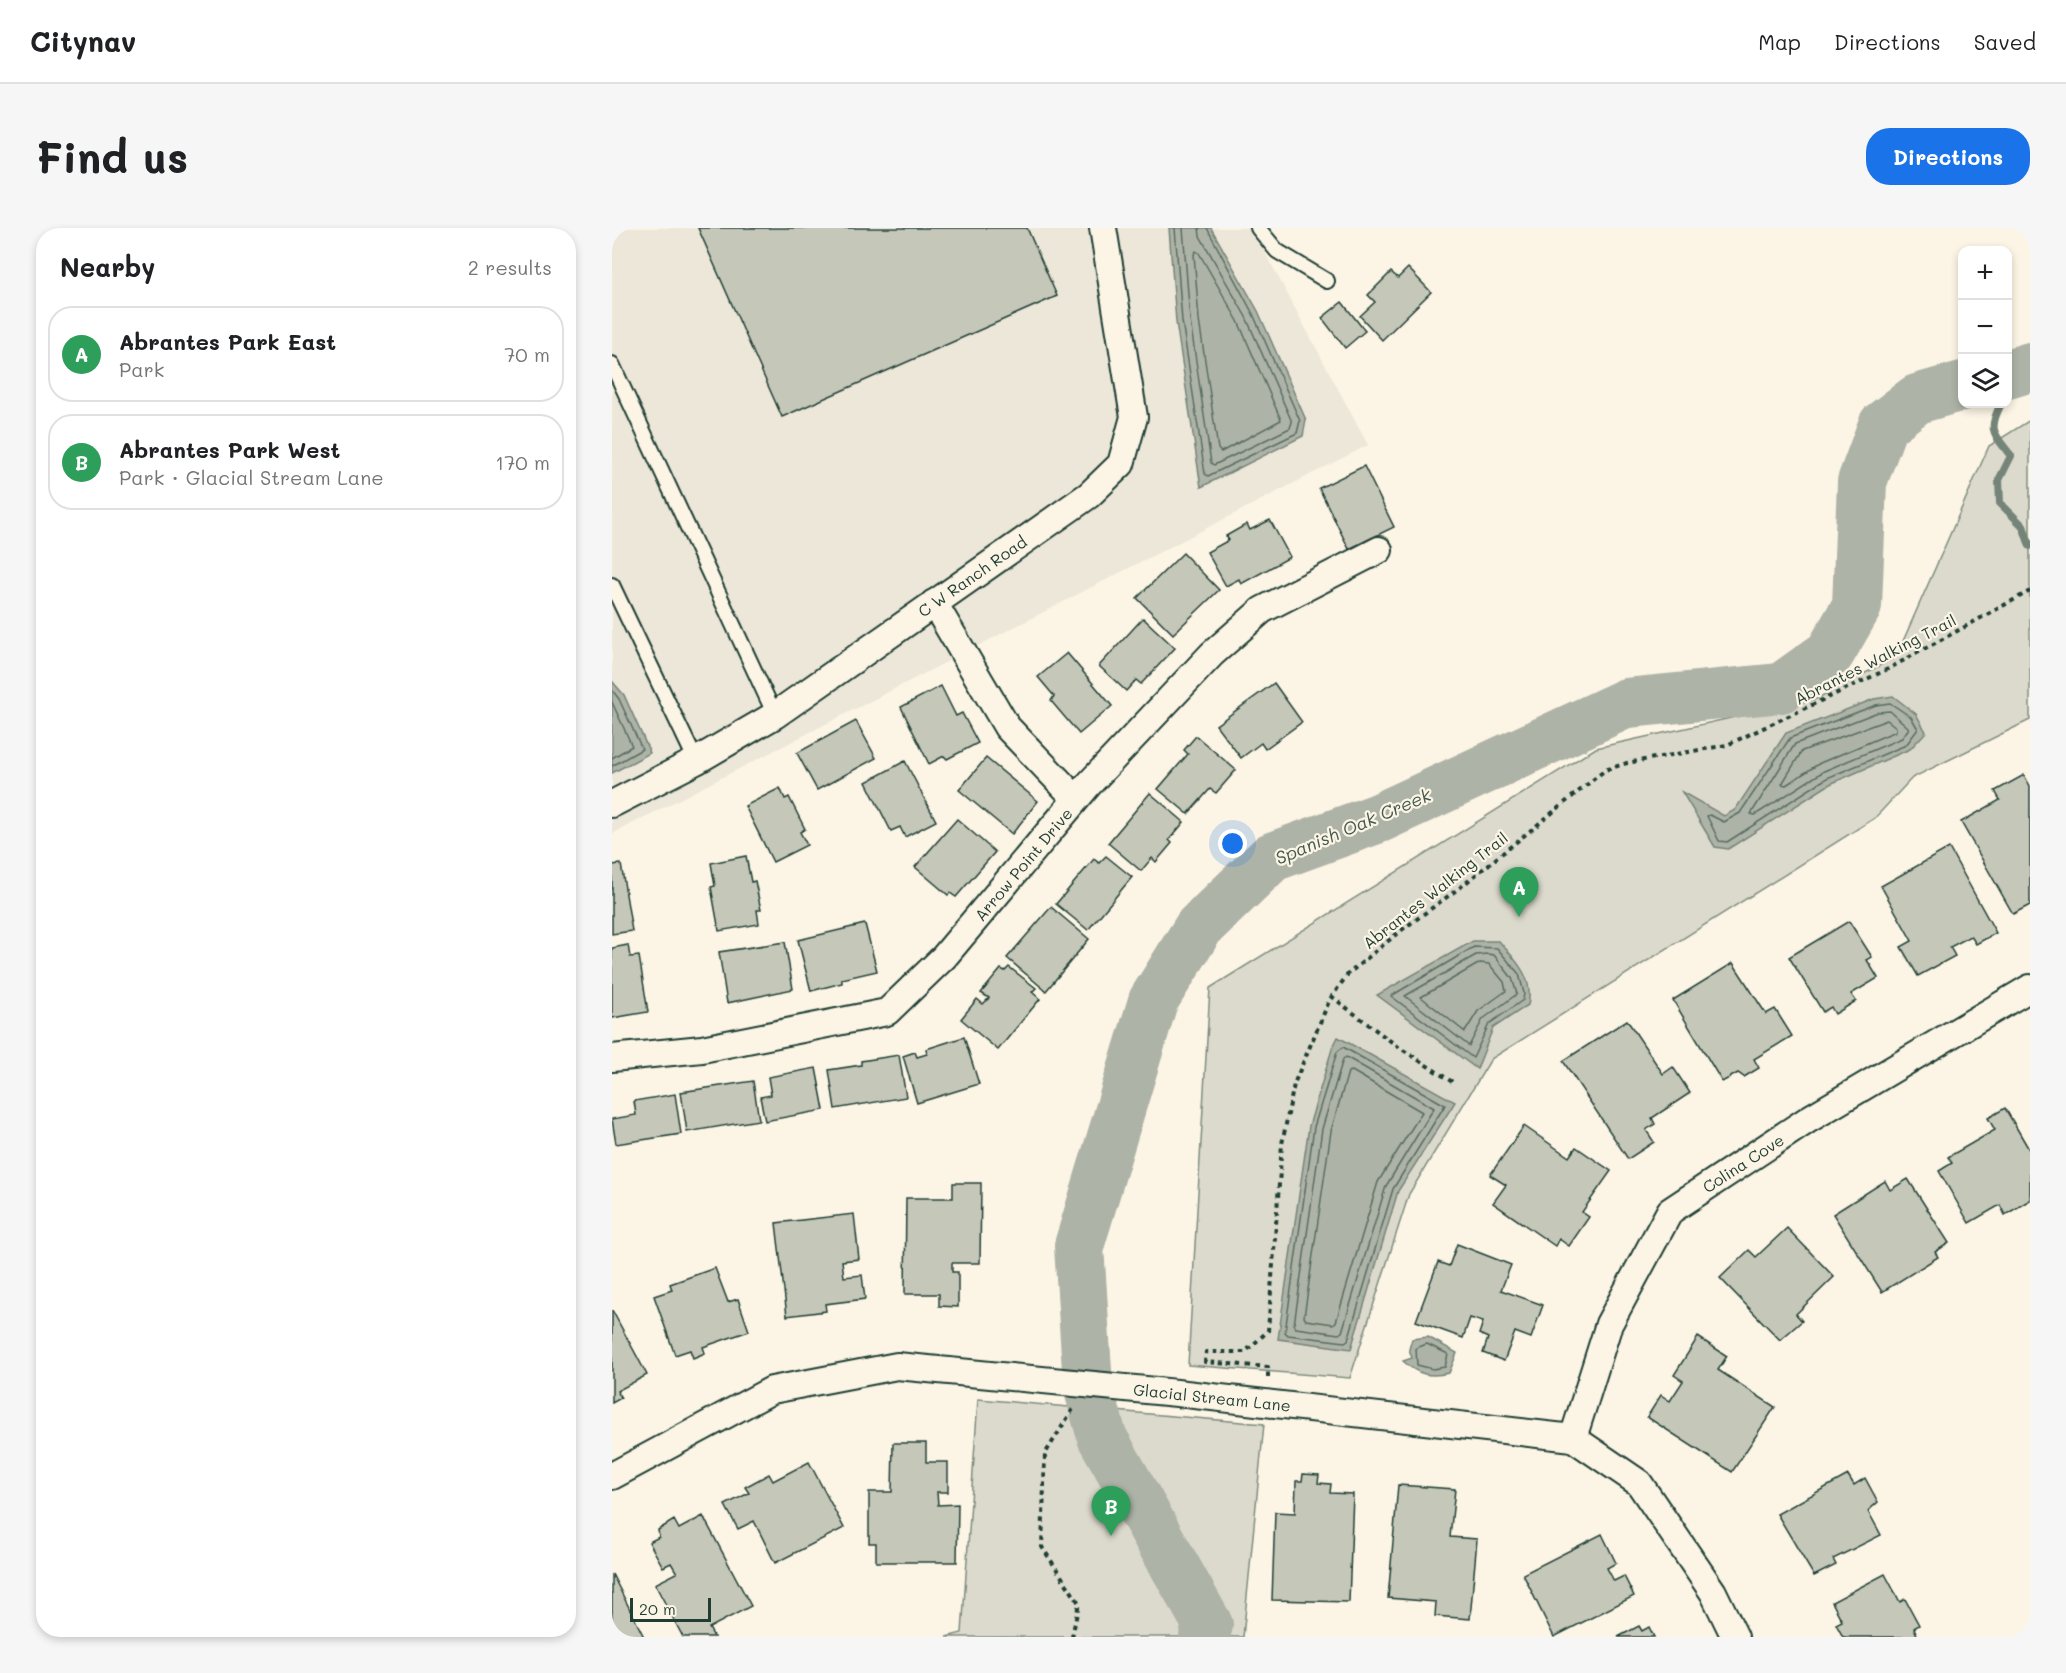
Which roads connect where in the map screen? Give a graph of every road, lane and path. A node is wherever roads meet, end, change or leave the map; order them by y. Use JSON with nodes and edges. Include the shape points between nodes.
{"nodes":[{"id":1,"x":1103,"y":228,"type":"edge"},
{"id":2,"x":1258,"y":228,"type":"edge"},
{"id":3,"x":1327,"y":281,"type":"dead end"},
{"id":4,"x":612,"y":364,"type":"edge"},
{"id":5,"x":1379,"y":550,"type":"dead end"},
{"id":6,"x":612,"y":585,"type":"edge"},
{"id":7,"x":2030,"y":591,"type":"edge"},
{"id":8,"x":934,"y":603,"type":"junction"},
{"id":9,"x":775,"y":715,"type":"junction"},
{"id":10,"x":696,"y":761,"type":"junction"},
{"id":11,"x":1076,"y":799,"type":"junction"},
{"id":12,"x":612,"y":804,"type":"edge"},
{"id":13,"x":2030,"y":988,"type":"edge"},
{"id":14,"x":1331,"y":996,"type":"junction"},
{"id":15,"x":612,"y":1058,"type":"edge"},
{"id":16,"x":1454,"y":1083,"type":"dead end"},
{"id":17,"x":1073,"y":1394,"type":"junction"},
{"id":18,"x":1266,"y":1403,"type":"junction"},
{"id":19,"x":1574,"y":1438,"type":"junction"},
{"id":20,"x":612,"y":1476,"type":"edge"},
{"id":21,"x":1071,"y":1637,"type":"edge"},
{"id":22,"x":1734,"y":1637,"type":"edge"}],
"edges":[{"from":1,"to":8,"type":"street","name":"C W Ranch Road","via":[[1134,417],[1121,464],[1089,495]]},
{"from":2,"to":3,"type":"lane","via":[[1277,251]]},
{"from":4,"to":9,"type":"lane"},
{"from":5,"to":11,"type":"street","name":"Arrow Point Drive","via":[[1262,610],[1212,654]]},
{"from":6,"to":10,"type":"lane"},
{"from":7,"to":14,"type":"path","name":"Abrantes Walking Trail","via":[[1888,669],[1727,746],[1605,770],[1348,974]]},
{"from":8,"to":9,"type":"street","name":"C W Ranch Road"},
{"from":8,"to":11,"type":"street","via":[[1006,727]]},
{"from":9,"to":10,"type":"street","name":"C W Ranch Road"},
{"from":10,"to":12,"type":"street","name":"C W Ranch Road"},
{"from":11,"to":15,"type":"street","name":"Arrow Point Drive","via":[[944,957],[887,1012],[702,1049]]},
{"from":13,"to":19,"type":"street","name":"Colina Cove","via":[[1809,1119],[1670,1211],[1609,1324]]},
{"from":14,"to":16,"type":"path"},
{"from":14,"to":18,"type":"path","name":"Abrantes Walking Trail","via":[[1293,1084],[1282,1144],[1268,1331],[1245,1352],[1206,1352],[1205,1362],[1268,1367]]},
{"from":17,"to":18,"type":"street","name":"Glacial Stream Lane","via":[[1106,1386]]},
{"from":17,"to":20,"type":"street","name":"Glacial Stream Lane","via":[[897,1366],[772,1390]]},
{"from":17,"to":21,"type":"path","via":[[1045,1454],[1042,1547],[1079,1603]]},
{"from":18,"to":19,"type":"street","name":"Glacial Stream Lane"},
{"from":19,"to":22,"type":"street","name":"Glacial Stream Lane","via":[[1639,1483],[1713,1592]]}]}
